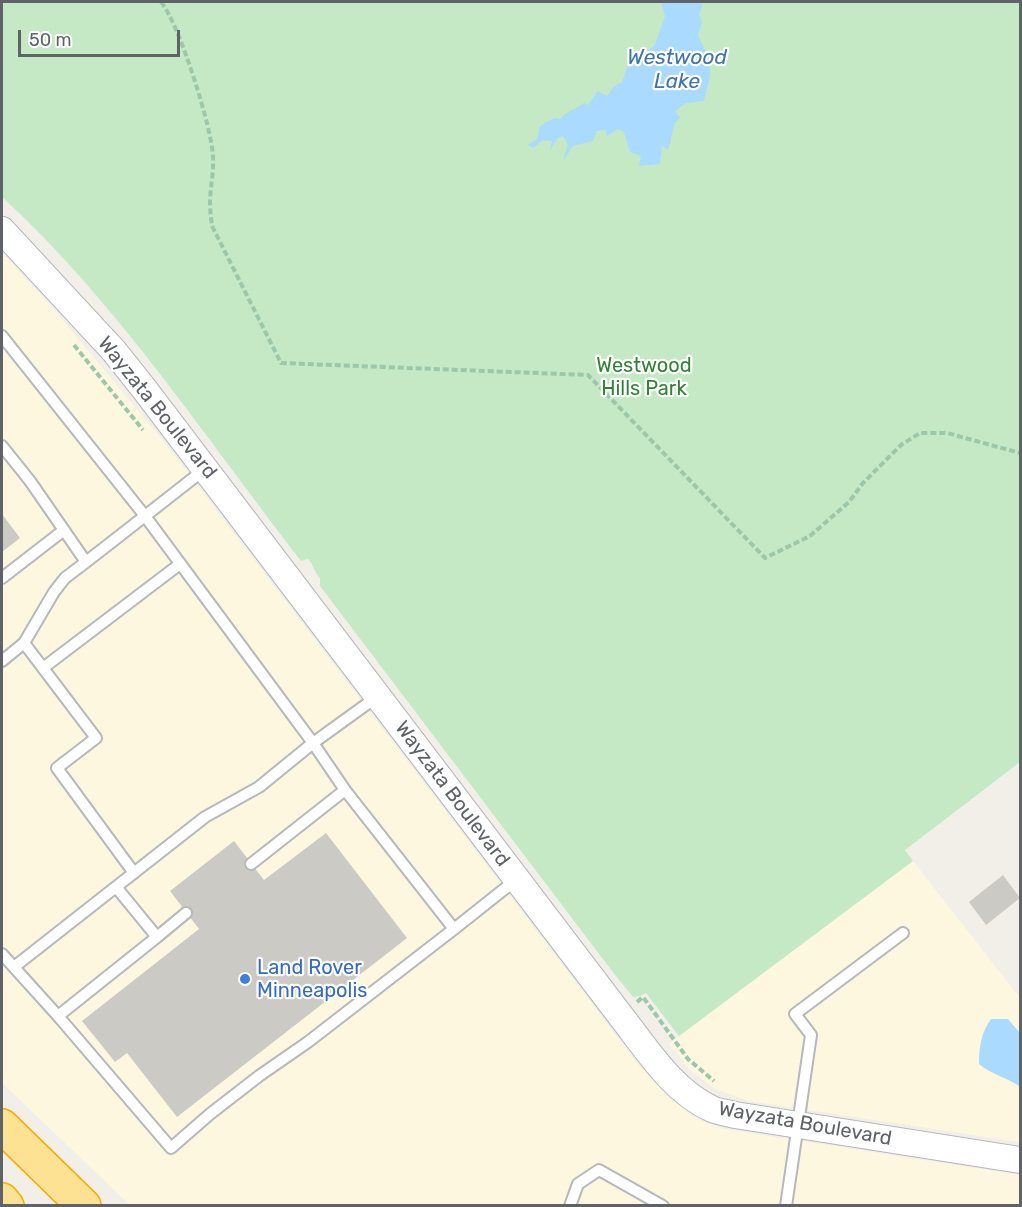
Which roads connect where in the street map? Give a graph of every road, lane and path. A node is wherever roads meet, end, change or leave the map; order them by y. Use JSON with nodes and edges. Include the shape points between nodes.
{"nodes":[{"id":1,"x":161,"y":2,"type":"edge"},
{"id":2,"x":2,"y":230,"type":"edge"},
{"id":3,"x":2,"y":336,"type":"edge"},
{"id":4,"x":67,"y":337,"type":"dead end"},
{"id":5,"x":146,"y":433,"type":"dead end"},
{"id":6,"x":2,"y":446,"type":"edge"},
{"id":7,"x":1020,"y":453,"type":"edge"},
{"id":8,"x":206,"y":468,"type":"junction"},
{"id":9,"x":145,"y":516,"type":"junction"},
{"id":10,"x":64,"y":530,"type":"junction"},
{"id":11,"x":86,"y":562,"type":"junction"},
{"id":12,"x":180,"y":564,"type":"junction"},
{"id":13,"x":2,"y":578,"type":"edge"},
{"id":14,"x":24,"y":643,"type":"junction"},
{"id":15,"x":2,"y":661,"type":"edge"},
{"id":16,"x":44,"y":668,"type":"junction"},
{"id":17,"x":378,"y":696,"type":"junction"},
{"id":18,"x":313,"y":743,"type":"junction"},
{"id":19,"x":345,"y":790,"type":"junction"},
{"id":20,"x":251,"y":864,"type":"dead end"},
{"id":21,"x":134,"y":873,"type":"junction"},
{"id":22,"x":517,"y":879,"type":"junction"},
{"id":23,"x":116,"y":887,"type":"junction"},
{"id":24,"x":186,"y":912,"type":"dead end"},
{"id":25,"x":454,"y":929,"type":"junction"},
{"id":26,"x":903,"y":933,"type":"dead end"},
{"id":27,"x":157,"y":937,"type":"junction"},
{"id":28,"x":2,"y":954,"type":"edge"},
{"id":29,"x":14,"y":967,"type":"junction"},
{"id":30,"x":58,"y":1016,"type":"junction"},
{"id":31,"x":2,"y":1125,"type":"edge"},
{"id":32,"x":799,"y":1126,"type":"junction"},
{"id":33,"x":1020,"y":1160,"type":"edge"},
{"id":34,"x":2,"y":1200,"type":"edge"},
{"id":35,"x":7,"y":1206,"type":"edge"},
{"id":36,"x":84,"y":1206,"type":"edge"},
{"id":37,"x":570,"y":1206,"type":"edge"},
{"id":38,"x":663,"y":1206,"type":"edge"},
{"id":39,"x":786,"y":1206,"type":"edge"}],
"edges":[{"from":1,"to":7,"type":"path","via":[[201,100],[213,156],[212,226],[281,363],[588,375],[765,558],[810,536],[849,502],[901,446],[920,433],[948,433]]},
{"from":2,"to":8,"type":"street","name":"Wayzata Boulevard","via":[[114,351]]},
{"from":3,"to":9,"type":"lane"},
{"from":4,"to":5,"type":"path"},
{"from":6,"to":10,"type":"lane"},
{"from":8,"to":9,"type":"lane"},
{"from":8,"to":17,"type":"street","name":"Wayzata Boulevard"},
{"from":9,"to":11,"type":"lane"},
{"from":9,"to":12,"type":"lane"},
{"from":10,"to":11,"type":"lane"},
{"from":10,"to":13,"type":"lane"},
{"from":11,"to":14,"type":"lane","via":[[54,592]]},
{"from":12,"to":16,"type":"lane"},
{"from":12,"to":18,"type":"lane"},
{"from":14,"to":15,"type":"lane"},
{"from":14,"to":16,"type":"lane"},
{"from":16,"to":21,"type":"lane","via":[[96,738],[57,768]]},
{"from":17,"to":18,"type":"lane"},
{"from":17,"to":22,"type":"street","name":"Wayzata Boulevard"},
{"from":18,"to":19,"type":"lane"},
{"from":18,"to":21,"type":"lane","via":[[259,787],[205,817]]},
{"from":19,"to":20,"type":"lane"},
{"from":19,"to":25,"type":"lane"},
{"from":21,"to":23,"type":"lane"},
{"from":22,"to":25,"type":"lane"},
{"from":22,"to":32,"type":"street","name":"Wayzata Boulevard","via":[[677,1084],[712,1109]]},
{"from":23,"to":27,"type":"lane"},
{"from":23,"to":29,"type":"lane"},
{"from":24,"to":27,"type":"lane"},
{"from":25,"to":30,"type":"lane","via":[[171,1148]]},
{"from":26,"to":32,"type":"lane","via":[[795,1014],[811,1035]]},
{"from":27,"to":30,"type":"lane"},
{"from":28,"to":29,"type":"lane"},
{"from":29,"to":30,"type":"lane"},
{"from":31,"to":36,"type":"highway"},
{"from":32,"to":33,"type":"street","name":"Wayzata Boulevard"},
{"from":32,"to":39,"type":"lane"},
{"from":34,"to":35,"type":"highway"},
{"from":37,"to":38,"type":"lane","via":[[578,1184],[599,1170]]}]}
